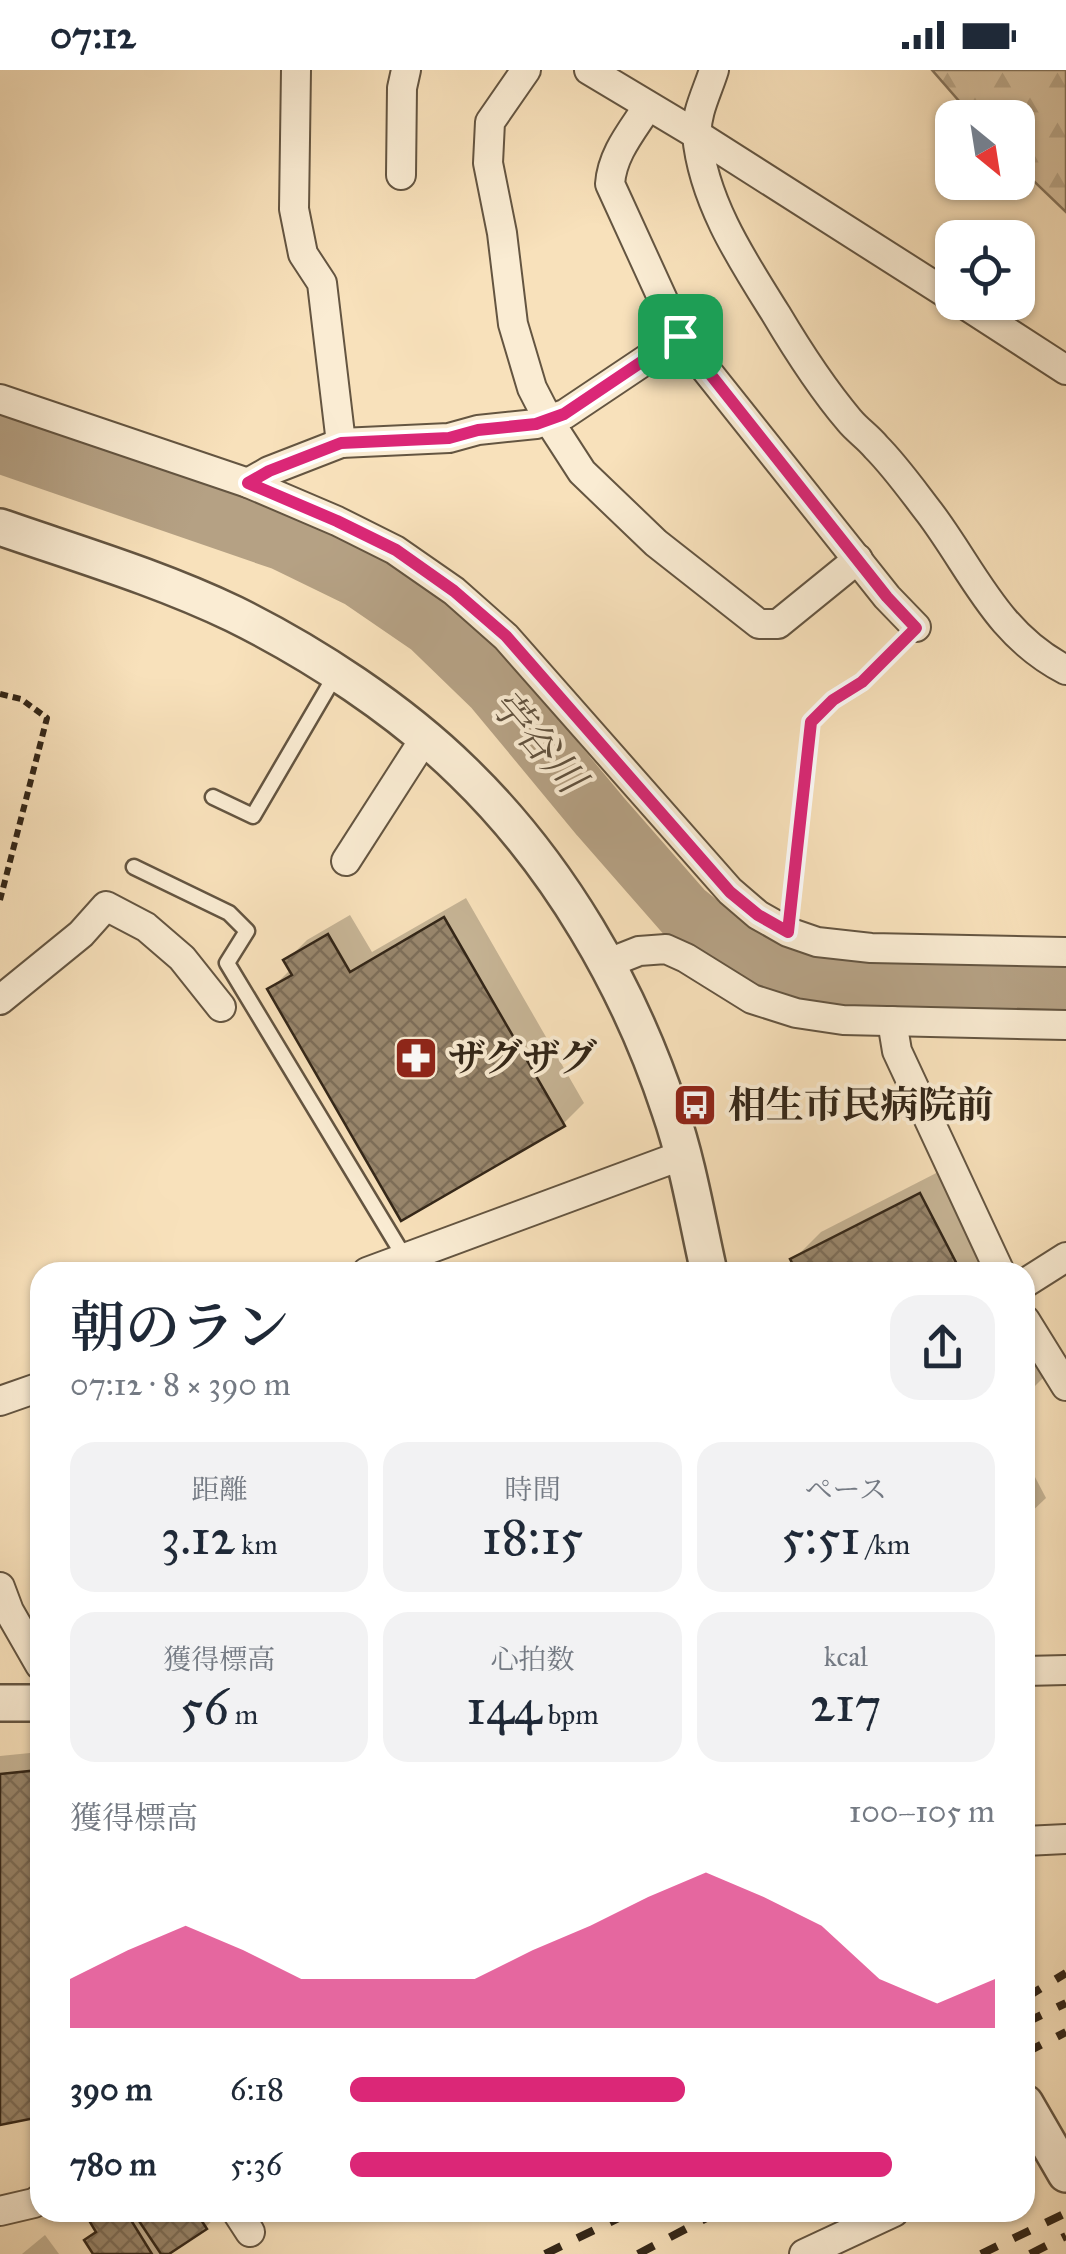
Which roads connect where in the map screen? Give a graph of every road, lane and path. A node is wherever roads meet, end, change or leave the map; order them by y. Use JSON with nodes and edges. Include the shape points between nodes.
{"nodes":[{"id":1,"x":296,"y":70,"type":"edge"},
{"id":2,"x":406,"y":70,"type":"edge"},
{"id":3,"x":526,"y":70,"type":"edge"},
{"id":4,"x":590,"y":70,"type":"edge"},
{"id":5,"x":714,"y":70,"type":"edge"},
{"id":6,"x":648,"y":106,"type":"junction"},
{"id":7,"x":696,"y":134,"type":"junction"},
{"id":8,"x":401,"y":175,"type":"dead end"},
{"id":9,"x":935,"y":286,"type":"edge"},
{"id":10,"x":989,"y":320,"type":"edge"},
{"id":11,"x":680,"y":336,"type":"junction"},
{"id":12,"x":1066,"y":370,"type":"edge"},
{"id":13,"x":0,"y":399,"type":"edge"},
{"id":14,"x":550,"y":421,"type":"junction"},
{"id":15,"x":341,"y":443,"type":"junction"},
{"id":16,"x":248,"y":483,"type":"junction"},
{"id":17,"x":0,"y":527,"type":"edge"},
{"id":18,"x":858,"y":559,"type":"junction"},
{"id":19,"x":916,"y":628,"type":"joint"},
{"id":20,"x":1066,"y":670,"type":"edge"},
{"id":21,"x":336,"y":673,"type":"junction"},
{"id":22,"x":0,"y":694,"type":"edge"},
{"id":23,"x":425,"y":738,"type":"junction"},
{"id":24,"x":214,"y":797,"type":"dead end"},
{"id":25,"x":346,"y":861,"type":"dead end"},
{"id":26,"x":134,"y":867,"type":"dead end"},
{"id":27,"x":0,"y":900,"type":"edge"},
{"id":28,"x":788,"y":932,"type":"junction"},
{"id":29,"x":1066,"y":952,"type":"edge"},
{"id":30,"x":606,"y":964,"type":"junction"},
{"id":31,"x":0,"y":1000,"type":"edge"},
{"id":32,"x":221,"y":1007,"type":"dead end"},
{"id":33,"x":892,"y":1021,"type":"junction"},
{"id":34,"x":1066,"y":1025,"type":"edge"},
{"id":35,"x":683,"y":1155,"type":"junction"},
{"id":36,"x":1066,"y":1257,"type":"edge"},
{"id":37,"x":405,"y":1262,"type":"edge"},
{"id":38,"x":417,"y":1262,"type":"edge"},
{"id":39,"x":707,"y":1262,"type":"edge"},
{"id":40,"x":995,"y":1262,"type":"edge"},
{"id":41,"x":1035,"y":1277,"type":"edge"},
{"id":42,"x":1035,"y":1336,"type":"edge"},
{"id":43,"x":1066,"y":1386,"type":"edge"},
{"id":44,"x":30,"y":1390,"type":"edge"},
{"id":45,"x":0,"y":1401,"type":"edge"},
{"id":46,"x":0,"y":1588,"type":"edge"},
{"id":47,"x":30,"y":1648,"type":"edge"},
{"id":48,"x":1066,"y":1670,"type":"edge"},
{"id":49,"x":1035,"y":1671,"type":"edge"},
{"id":50,"x":0,"y":1702,"type":"edge"},
{"id":51,"x":30,"y":1703,"type":"edge"},
{"id":52,"x":1066,"y":1839,"type":"edge"},
{"id":53,"x":1035,"y":1841,"type":"edge"},
{"id":54,"x":1036,"y":2146,"type":"edge"},
{"id":55,"x":1066,"y":2174,"type":"edge"},
{"id":56,"x":30,"y":2204,"type":"edge"},
{"id":57,"x":0,"y":2211,"type":"edge"},
{"id":58,"x":873,"y":2222,"type":"edge"},
{"id":59,"x":804,"y":2254,"type":"edge"}],
"edges":[{"from":1,"to":15,"type":"street","via":[[294,209],[304,254],[322,284]]},
{"from":2,"to":8,"type":"street"},
{"from":3,"to":14,"type":"street","via":[[490,122],[488,163],[512,324]]},
{"from":4,"to":6,"type":"street"},
{"from":5,"to":7,"type":"street"},
{"from":6,"to":7,"type":"street"},
{"from":6,"to":11,"type":"street","via":[[616,154],[610,184]]},
{"from":7,"to":9,"type":"street"},
{"from":7,"to":20,"type":"street","via":[[720,219],[809,367],[930,514],[992,608]]},
{"from":10,"to":12,"type":"street"},
{"from":11,"to":14,"type":"street"},
{"from":11,"to":18,"type":"street"},
{"from":13,"to":16,"type":"street"},
{"from":14,"to":15,"type":"street","via":[[449,438]]},
{"from":14,"to":18,"type":"street","via":[[582,472],[656,543],[758,624],[778,624]]},
{"from":15,"to":16,"type":"street"},
{"from":16,"to":28,"type":"street","via":[[396,550],[454,591],[506,636],[730,892]]},
{"from":17,"to":21,"type":"street","via":[[181,590]]},
{"from":18,"to":19,"type":"street"},
{"from":19,"to":28,"type":"path","via":[[811,722]]},
{"from":21,"to":23,"type":"street"},
{"from":21,"to":24,"type":"lane","via":[[253,816]]},
{"from":22,"to":27,"type":"path","via":[[21,699],[47,718]]},
{"from":23,"to":25,"type":"street"},
{"from":23,"to":30,"type":"street","via":[[535,852]]},
{"from":26,"to":37,"type":"lane","via":[[229,913],[247,931],[227,963]]},
{"from":28,"to":29,"type":"street","via":[[871,948]]},
{"from":30,"to":33,"type":"street","via":[[666,949],[752,998],[796,1013]]},
{"from":30,"to":35,"type":"street","via":[[657,1073]]},
{"from":31,"to":32,"type":"street","via":[[106,906],[146,926]]},
{"from":33,"to":34,"type":"street"},
{"from":33,"to":40,"type":"street","via":[[897,1051]]},
{"from":35,"to":38,"type":"street"},
{"from":35,"to":39,"type":"street"},
{"from":36,"to":41,"type":"street"},
{"from":42,"to":43,"type":"street"},
{"from":44,"to":45,"type":"street"},
{"from":46,"to":47,"type":"street"},
{"from":48,"to":49,"type":"street"},
{"from":50,"to":51,"type":"street"},
{"from":52,"to":53,"type":"street"},
{"from":54,"to":55,"type":"street"},
{"from":56,"to":57,"type":"street"},
{"from":58,"to":59,"type":"street"}]}
